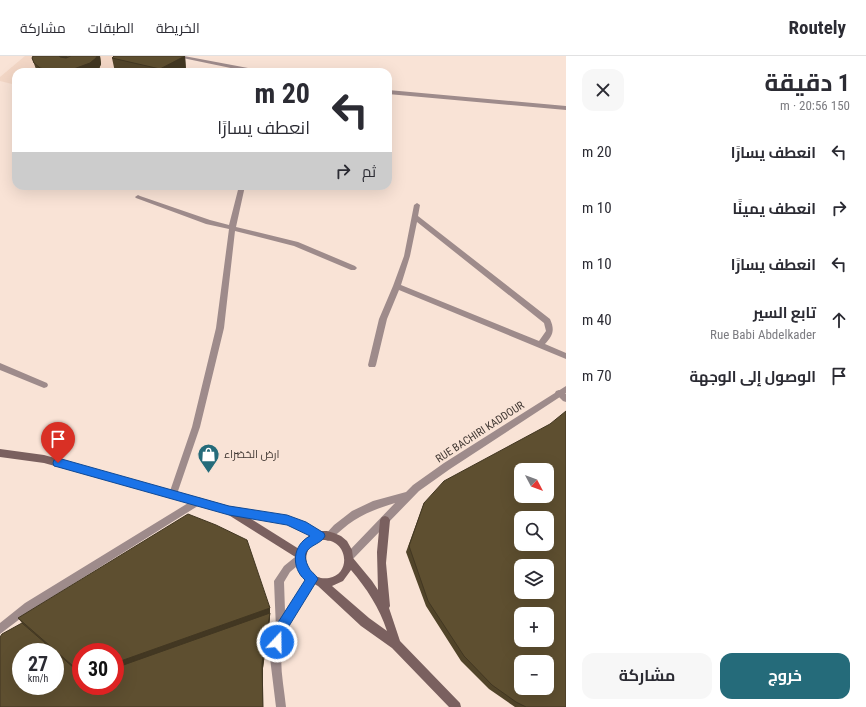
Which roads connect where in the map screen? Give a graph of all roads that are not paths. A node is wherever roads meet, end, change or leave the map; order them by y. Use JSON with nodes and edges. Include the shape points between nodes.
{"nodes":[{"id":1,"x":176,"y":56,"type":"edge"},
{"id":2,"x":238,"y":68,"type":"edge"},
{"id":3,"x":392,"y":92,"type":"edge"},
{"id":4,"x":566,"y":108,"type":"edge"},
{"id":5,"x":241,"y":190,"type":"edge"},
{"id":6,"x":138,"y":197,"type":"dead end"},
{"id":7,"x":417,"y":205,"type":"dead end"},
{"id":8,"x":415,"y":217,"type":"junction"},
{"id":9,"x":232,"y":229,"type":"junction"},
{"id":10,"x":353,"y":268,"type":"dead end"},
{"id":11,"x":397,"y":286,"type":"junction"},
{"id":12,"x":540,"y":345,"type":"junction"},
{"id":13,"x":566,"y":356,"type":"edge"},
{"id":14,"x":372,"y":365,"type":"dead end"},
{"id":15,"x":0,"y":366,"type":"edge"},
{"id":16,"x":44,"y":385,"type":"dead end"},
{"id":17,"x":562,"y":391,"type":"edge"},
{"id":18,"x":566,"y":399,"type":"edge"},
{"id":19,"x":0,"y":453,"type":"edge"},
{"id":20,"x":173,"y":494,"type":"junction"},
{"id":21,"x":408,"y":495,"type":"junction"},
{"id":22,"x":198,"y":501,"type":"junction"},
{"id":23,"x":229,"y":510,"type":"junction"},
{"id":24,"x":385,"y":520,"type":"junction"},
{"id":25,"x":324,"y":536,"type":"junction"},
{"id":26,"x":301,"y":557,"type":"junction"},
{"id":27,"x":349,"y":559,"type":"junction"},
{"id":28,"x":316,"y":581,"type":"junction"},
{"id":29,"x":385,"y":611,"type":"junction"},
{"id":30,"x":281,"y":628,"type":"junction"},
{"id":31,"x":0,"y":629,"type":"edge"},
{"id":32,"x":396,"y":644,"type":"junction"},
{"id":33,"x":282,"y":707,"type":"edge"},
{"id":34,"x":456,"y":707,"type":"edge"}],
"edges":[{"from":1,"to":2,"type":"street"},
{"from":3,"to":4,"type":"street"},
{"from":5,"to":9,"type":"street"},
{"from":6,"to":9,"type":"street"},
{"from":7,"to":8,"type":"street"},
{"from":8,"to":11,"type":"street","via":[[407,256]]},
{"from":8,"to":12,"type":"street","via":[[547,321],[551,327],[550,332]]},
{"from":9,"to":10,"type":"street","via":[[296,244]]},
{"from":9,"to":20,"type":"street","via":[[220,328],[196,427]]},
{"from":11,"to":12,"type":"street"},
{"from":11,"to":14,"type":"street","via":[[382,319]]},
{"from":12,"to":13,"type":"street"},
{"from":15,"to":16,"type":"street"},
{"from":17,"to":18,"type":"street"},
{"from":17,"to":21,"type":"street","name":"RUE BACHIRI KADDOUR","via":[[447,466]]},
{"from":19,"to":20,"type":"main road","via":[[44,459]]},
{"from":20,"to":22,"type":"main road"},
{"from":21,"to":24,"type":"street"},
{"from":21,"to":25,"type":"street","via":[[361,510]]},
{"from":22,"to":23,"type":"main road"},
{"from":22,"to":31,"type":"street","via":[[30,606]]},
{"from":23,"to":25,"type":"main road","via":[[287,520]]},
{"from":23,"to":26,"type":"main road"},
{"from":24,"to":27,"type":"street"},
{"from":24,"to":29,"type":"main road","via":[[381,558]]},
{"from":25,"to":26,"type":"main road","via":[[307,543]]},
{"from":25,"to":27,"type":"main road","via":[[342,543]]},
{"from":26,"to":28,"type":"main road","via":[[306,574]]},
{"from":26,"to":30,"type":"street","via":[[287,569],[279,581]]},
{"from":27,"to":28,"type":"main road","via":[[348,568],[337,580],[329,583]]},
{"from":27,"to":29,"type":"main road","via":[[369,584]]},
{"from":28,"to":30,"type":"street"},
{"from":28,"to":32,"type":"main road"},
{"from":29,"to":32,"type":"main road"},
{"from":30,"to":33,"type":"street","via":[[276,657]]},
{"from":32,"to":34,"type":"main road"}]}
